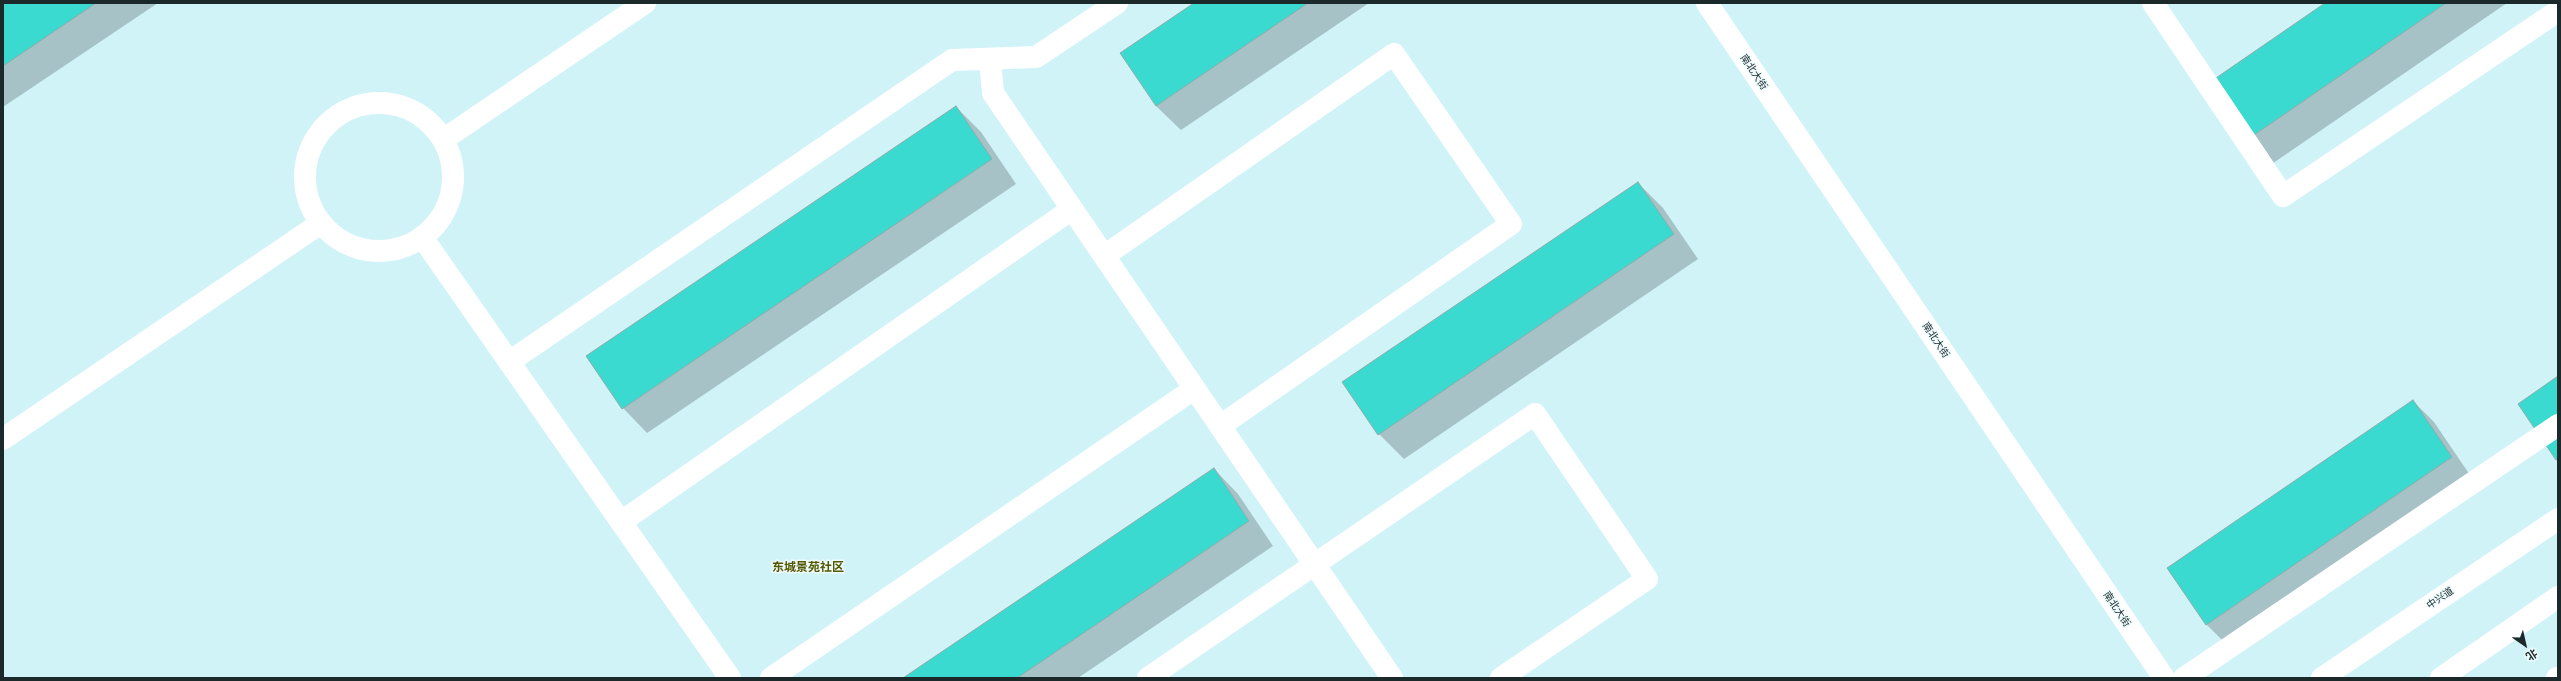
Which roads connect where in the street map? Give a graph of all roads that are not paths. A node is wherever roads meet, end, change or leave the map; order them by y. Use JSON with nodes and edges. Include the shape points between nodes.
{"nodes":[{"id":1,"x":645,"y":3,"type":"edge"},
{"id":2,"x":1117,"y":3,"type":"edge"},
{"id":3,"x":1707,"y":3,"type":"edge"},
{"id":4,"x":2153,"y":3,"type":"edge"},
{"id":5,"x":2558,"y":11,"type":"edge"},
{"id":6,"x":990,"y":59,"type":"junction"},
{"id":7,"x":444,"y":139,"type":"junction"},
{"id":8,"x":1072,"y":209,"type":"junction"},
{"id":9,"x":321,"y":223,"type":"junction"},
{"id":10,"x":422,"y":237,"type":"junction"},
{"id":11,"x":1104,"y":256,"type":"junction"},
{"id":12,"x":509,"y":362,"type":"junction"},
{"id":13,"x":1194,"y":389,"type":"junction"},
{"id":14,"x":2558,"y":425,"type":"edge"},
{"id":15,"x":1220,"y":426,"type":"junction"},
{"id":16,"x":3,"y":439,"type":"edge"},
{"id":17,"x":2558,"y":519,"type":"edge"},
{"id":18,"x":621,"y":522,"type":"junction"},
{"id":19,"x":2558,"y":598,"type":"edge"},
{"id":20,"x":730,"y":678,"type":"edge"},
{"id":21,"x":771,"y":678,"type":"edge"},
{"id":22,"x":1148,"y":678,"type":"edge"},
{"id":23,"x":1392,"y":678,"type":"edge"},
{"id":24,"x":1501,"y":678,"type":"edge"},
{"id":25,"x":2164,"y":678,"type":"edge"},
{"id":26,"x":2184,"y":678,"type":"edge"},
{"id":27,"x":2322,"y":678,"type":"edge"},
{"id":28,"x":2441,"y":678,"type":"edge"}],
"edges":[{"from":1,"to":7,"type":"street"},
{"from":2,"to":6,"type":"street","via":[[1036,57]]},
{"from":3,"to":25,"type":"street","name":"南北大街"},
{"from":4,"to":5,"type":"street","via":[[2283,196]]},
{"from":6,"to":8,"type":"street","via":[[993,93]]},
{"from":6,"to":12,"type":"street","via":[[952,60]]},
{"from":7,"to":9,"type":"street","via":[[429,121],[409,108],[386,102],[362,104],[339,114],[321,130],[309,152],[304,176],[308,201]]},
{"from":7,"to":10,"type":"street","via":[[453,162],[453,186],[446,210],[432,229]]},
{"from":8,"to":11,"type":"street"},
{"from":8,"to":18,"type":"street"},
{"from":9,"to":10,"type":"street","via":[[340,240],[362,249],[388,251],[412,244]]},
{"from":9,"to":16,"type":"street"},
{"from":10,"to":12,"type":"street"},
{"from":11,"to":13,"type":"street"},
{"from":11,"to":15,"type":"street","via":[[1394,54],[1512,224]]},
{"from":12,"to":18,"type":"street"},
{"from":13,"to":15,"type":"street"},
{"from":13,"to":21,"type":"street"},
{"from":14,"to":26,"type":"street"},
{"from":15,"to":23,"type":"street"},
{"from":17,"to":27,"type":"street","name":"中兴道"},
{"from":18,"to":20,"type":"street"},
{"from":19,"to":28,"type":"street"},
{"from":22,"to":24,"type":"street","via":[[1535,414],[1646,579]]}]}
